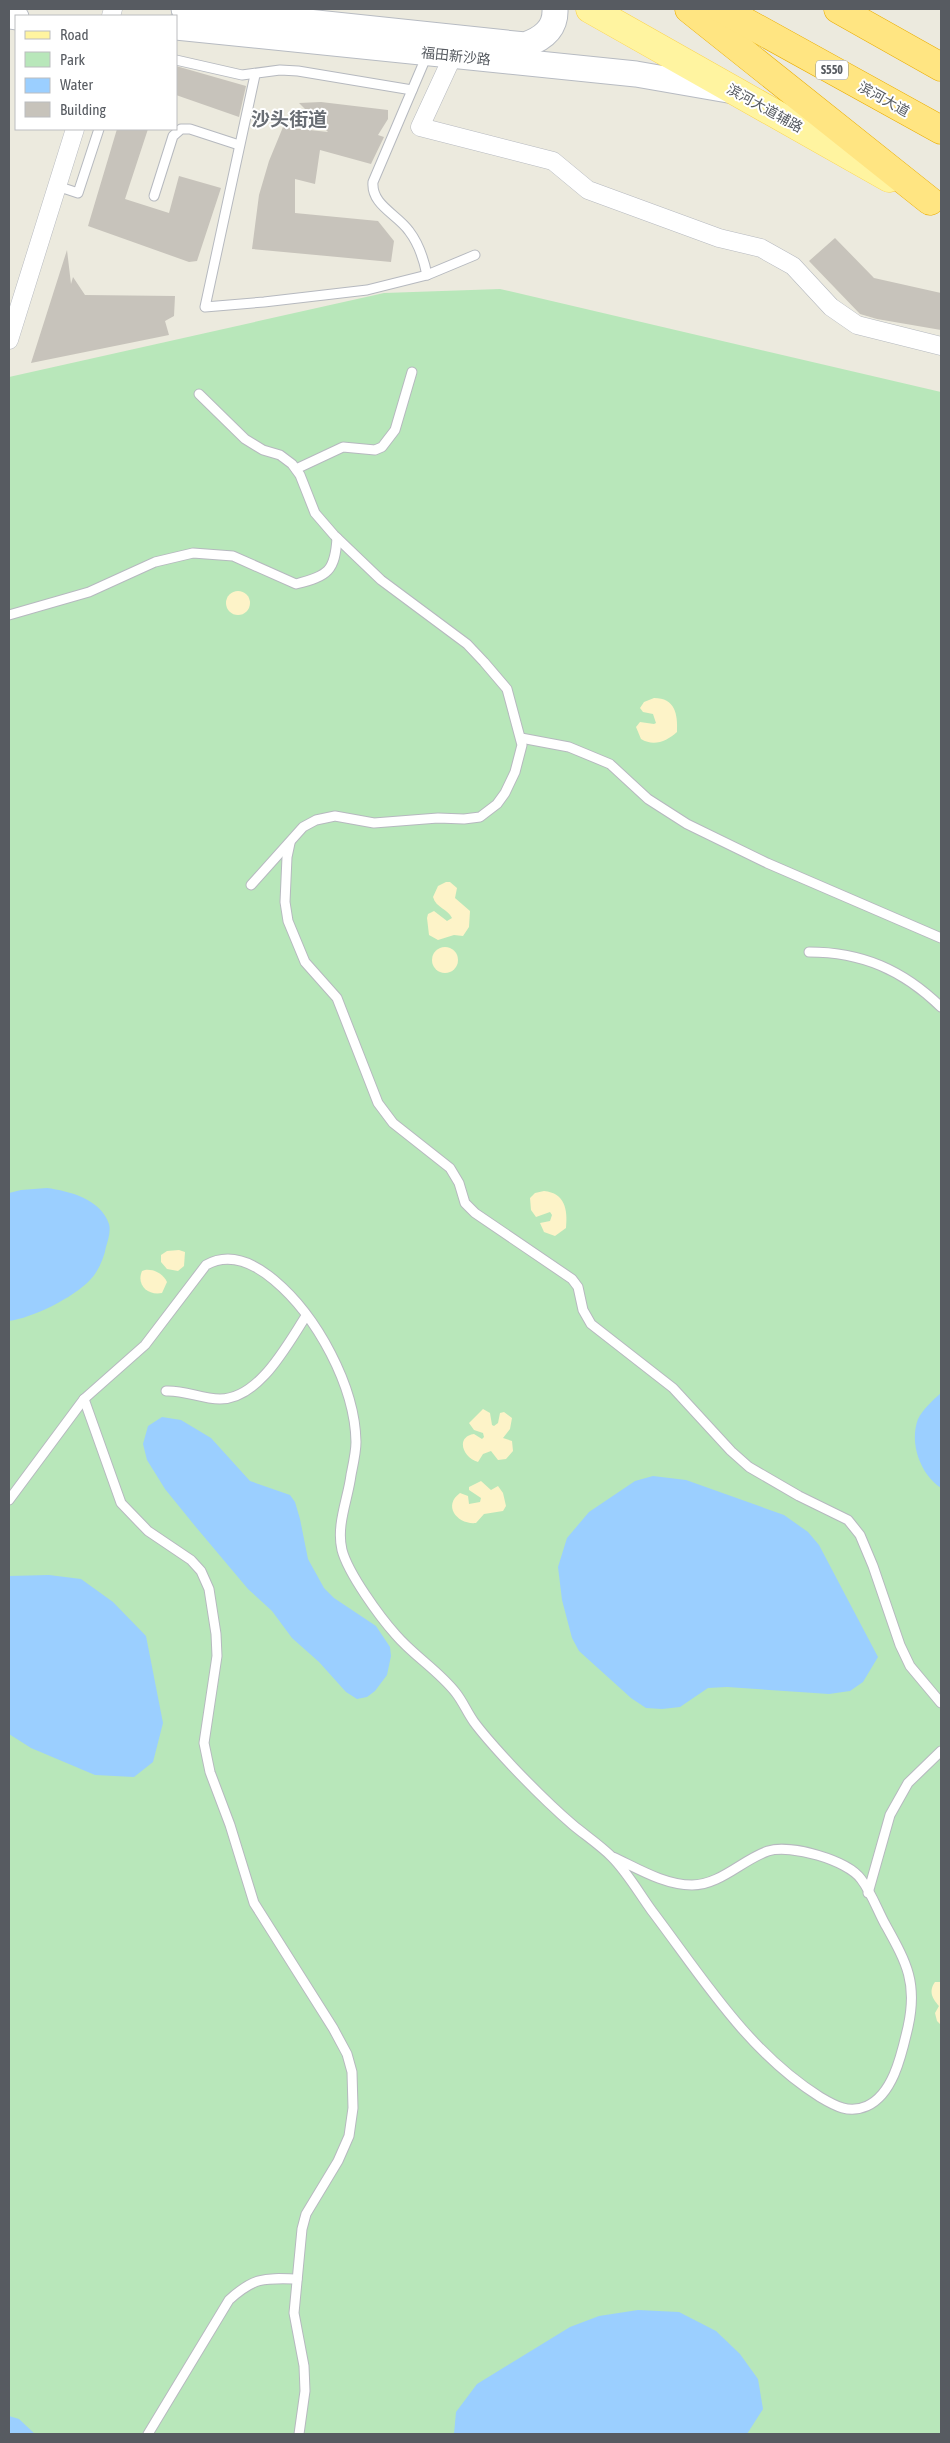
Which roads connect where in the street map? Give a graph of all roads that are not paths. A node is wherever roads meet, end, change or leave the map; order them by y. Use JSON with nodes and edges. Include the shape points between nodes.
{"nodes":[{"id":1,"x":184,"y":9,"type":"edge"},
{"id":2,"x":555,"y":9,"type":"edge"},
{"id":3,"x":590,"y":9,"type":"edge"},
{"id":4,"x":689,"y":9,"type":"edge"},
{"id":5,"x":722,"y":9,"type":"edge"},
{"id":6,"x":838,"y":9,"type":"edge"},
{"id":7,"x":178,"y":27,"type":"edge"},
{"id":8,"x":432,"y":44,"type":"junction"},
{"id":9,"x":457,"y":47,"type":"junction"},
{"id":10,"x":178,"y":60,"type":"edge"},
{"id":11,"x":941,"y":67,"type":"edge"},
{"id":12,"x":255,"y":74,"type":"junction"},
{"id":13,"x":412,"y":90,"type":"junction"},
{"id":14,"x":735,"y":91,"type":"junction"},
{"id":15,"x":75,"y":130,"type":"edge"},
{"id":16,"x":99,"y":130,"type":"edge"},
{"id":17,"x":941,"y":130,"type":"edge"},
{"id":18,"x":239,"y":145,"type":"junction"},
{"id":19,"x":57,"y":186,"type":"junction"},
{"id":20,"x":154,"y":196,"type":"dead end"},
{"id":21,"x":936,"y":204,"type":"edge"},
{"id":22,"x":475,"y":255,"type":"dead end"},
{"id":23,"x":427,"y":275,"type":"junction"},
{"id":24,"x":9,"y":340,"type":"edge"},
{"id":25,"x":941,"y":346,"type":"edge"},
{"id":26,"x":412,"y":372,"type":"dead end"},
{"id":27,"x":199,"y":394,"type":"dead end"},
{"id":28,"x":296,"y":469,"type":"junction"},
{"id":29,"x":337,"y":538,"type":"junction"},
{"id":30,"x":9,"y":615,"type":"edge"},
{"id":31,"x":521,"y":738,"type":"junction"},
{"id":32,"x":290,"y":843,"type":"junction"},
{"id":33,"x":251,"y":885,"type":"dead end"},
{"id":34,"x":941,"y":938,"type":"edge"},
{"id":35,"x":809,"y":952,"type":"dead end"},
{"id":36,"x":941,"y":1007,"type":"edge"},
{"id":37,"x":306,"y":1316,"type":"junction"},
{"id":38,"x":166,"y":1391,"type":"dead end"},
{"id":39,"x":84,"y":1398,"type":"junction"},
{"id":40,"x":9,"y":1500,"type":"edge"},
{"id":41,"x":941,"y":1703,"type":"edge"},
{"id":42,"x":941,"y":1750,"type":"edge"},
{"id":43,"x":612,"y":1858,"type":"junction"},
{"id":44,"x":868,"y":1893,"type":"junction"},
{"id":45,"x":297,"y":2279,"type":"junction"},
{"id":46,"x":148,"y":2434,"type":"edge"},
{"id":47,"x":299,"y":2434,"type":"edge"}],
"edges":[{"from":1,"to":8,"type":"street","name":"福田新沙路"},
{"from":2,"to":9,"type":"street","name":"福田新沙路","via":[[551,28],[540,39],[524,45]]},
{"from":3,"to":14,"type":"main road","name":"滨河大道辅路"},
{"from":4,"to":21,"type":"highway"},
{"from":5,"to":17,"type":"highway","name":"滨河大道","number":"S550"},
{"from":6,"to":11,"type":"highway"},
{"from":7,"to":8,"type":"street","name":"福田新沙路"},
{"from":8,"to":9,"type":"street","name":"福田新沙路"},
{"from":8,"to":13,"type":"lane"},
{"from":9,"to":14,"type":"street","name":"福田新沙路"},
{"from":9,"to":25,"type":"street","via":[[420,127],[553,162],[588,190],[719,238],[760,248],[792,266],[831,307],[857,325]]},
{"from":10,"to":12,"type":"lane","via":[[242,75]]},
{"from":12,"to":13,"type":"lane","via":[[298,71]]},
{"from":12,"to":18,"type":"lane"},
{"from":13,"to":23,"type":"lane","via":[[373,182],[372,192],[377,201],[410,232],[424,260]]},
{"from":14,"to":21,"type":"main road","name":"滨河大道辅路"},
{"from":15,"to":19,"type":"street"},
{"from":16,"to":19,"type":"lane","via":[[78,193]]},
{"from":18,"to":20,"type":"lane","via":[[181,129],[173,136]]},
{"from":18,"to":23,"type":"lane","via":[[205,306],[367,290]]},
{"from":19,"to":24,"type":"street"},
{"from":22,"to":23,"type":"lane"},
{"from":26,"to":28,"type":"lane","via":[[395,430],[382,447],[375,450],[343,447]]},
{"from":27,"to":28,"type":"lane","via":[[236,432],[255,446],[280,455]]},
{"from":28,"to":29,"type":"lane","via":[[315,513]]},
{"from":29,"to":30,"type":"lane","via":[[331,568],[323,576],[296,584],[234,556],[193,553],[155,562],[89,592]]},
{"from":29,"to":31,"type":"lane","via":[[381,580],[467,644],[484,662],[507,689]]},
{"from":31,"to":32,"type":"lane","via":[[515,772],[505,793],[480,817],[374,822],[335,816],[303,827]]},
{"from":31,"to":34,"type":"lane","via":[[569,747],[610,764],[648,799],[687,824],[767,863]]},
{"from":32,"to":33,"type":"lane"},
{"from":32,"to":41,"type":"lane","via":[[285,902],[291,929],[305,962],[337,998],[378,1103],[393,1123],[450,1168],[459,1182],[465,1203],[475,1213],[572,1279],[578,1287],[583,1310],[592,1324],[673,1388],[749,1467],[848,1520],[860,1535],[910,1666]]},
{"from":35,"to":36,"type":"lane","via":[[859,957],[902,975],[921,987]]},
{"from":37,"to":38,"type":"lane","via":[[269,1370],[232,1398]]},
{"from":37,"to":39,"type":"lane","via":[[287,1291],[258,1268],[243,1260],[215,1260],[206,1265],[145,1345]]},
{"from":37,"to":43,"type":"lane","via":[[334,1358],[345,1387],[356,1442],[341,1523],[341,1547],[349,1568],[394,1633],[457,1694],[478,1728],[513,1767]]},
{"from":39,"to":40,"type":"lane"},
{"from":39,"to":45,"type":"lane","via":[[121,1503],[148,1531],[191,1560],[201,1571],[209,1589],[217,1656],[204,1743],[210,1772],[254,1903],[333,2028],[347,2054],[352,2072],[353,2108],[349,2136],[306,2214]]},
{"from":42,"to":44,"type":"lane","via":[[908,1783],[890,1815]]},
{"from":43,"to":44,"type":"lane","via":[[668,1881],[693,1885],[728,1873],[771,1850],[789,1849],[839,1863],[859,1876]]},
{"from":43,"to":44,"type":"lane","via":[[755,2043],[790,2076],[845,2110],[872,2104],[891,2079],[901,2056],[912,1995],[912,1981],[905,1961]]},
{"from":45,"to":46,"type":"lane","via":[[256,2280],[244,2285],[229,2300]]},
{"from":45,"to":47,"type":"lane","via":[[294,2313],[304,2366]]}]}
